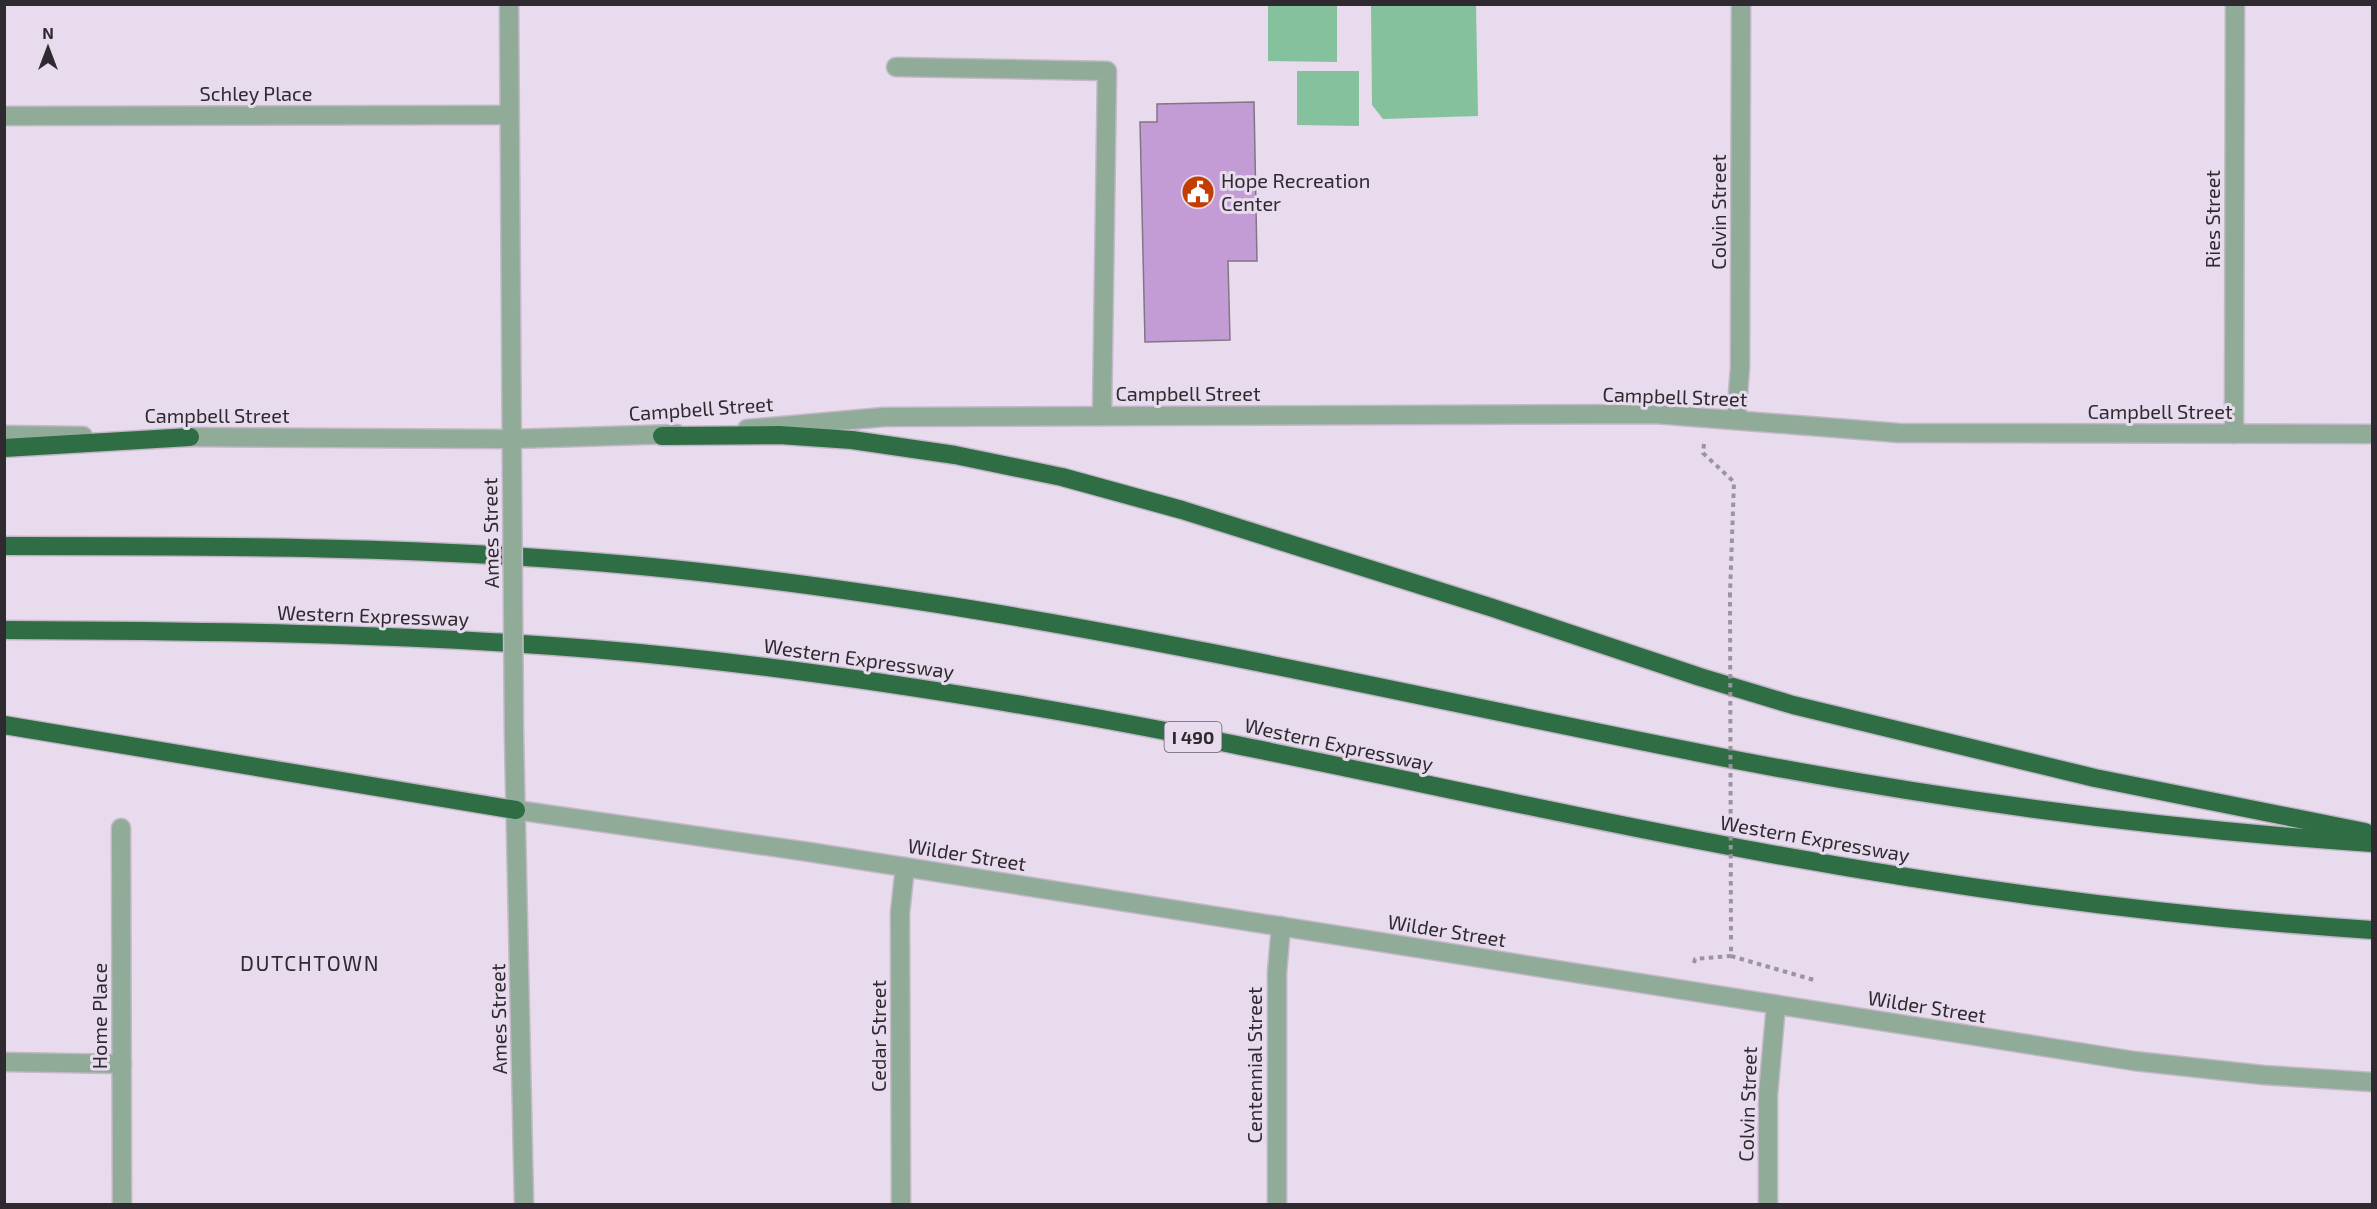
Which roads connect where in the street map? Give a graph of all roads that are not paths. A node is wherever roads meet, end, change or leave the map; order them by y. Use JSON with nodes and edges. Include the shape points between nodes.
{"nodes":[{"id":1,"x":508,"y":4,"type":"edge"},
{"id":2,"x":1741,"y":4,"type":"edge"},
{"id":3,"x":2235,"y":4,"type":"edge"},
{"id":4,"x":896,"y":67,"type":"dead end"},
{"id":5,"x":508,"y":115,"type":"junction"},
{"id":6,"x":4,"y":116,"type":"edge"},
{"id":7,"x":1102,"y":416,"type":"junction"},
{"id":8,"x":1736,"y":419,"type":"junction"},
{"id":9,"x":2234,"y":434,"type":"junction"},
{"id":10,"x":2373,"y":434,"type":"edge"},
{"id":11,"x":4,"y":435,"type":"edge"},
{"id":12,"x":662,"y":436,"type":"junction"},
{"id":13,"x":190,"y":437,"type":"junction"},
{"id":14,"x":512,"y":439,"type":"junction"},
{"id":15,"x":4,"y":448,"type":"edge"},
{"id":16,"x":4,"y":546,"type":"edge"},
{"id":17,"x":4,"y":630,"type":"edge"},
{"id":18,"x":4,"y":725,"type":"edge"},
{"id":19,"x":516,"y":810,"type":"junction"},
{"id":20,"x":121,"y":828,"type":"dead end"},
{"id":21,"x":2373,"y":834,"type":"edge"},
{"id":22,"x":2373,"y":843,"type":"edge"},
{"id":23,"x":905,"y":867,"type":"junction"},
{"id":24,"x":1281,"y":926,"type":"junction"},
{"id":25,"x":2373,"y":930,"type":"edge"},
{"id":26,"x":1776,"y":1005,"type":"junction"},
{"id":27,"x":4,"y":1062,"type":"edge"},
{"id":28,"x":122,"y":1064,"type":"junction"},
{"id":29,"x":2373,"y":1082,"type":"edge"},
{"id":30,"x":122,"y":1204,"type":"edge"},
{"id":31,"x":524,"y":1204,"type":"edge"},
{"id":32,"x":902,"y":1204,"type":"edge"},
{"id":33,"x":1277,"y":1204,"type":"edge"},
{"id":34,"x":1768,"y":1204,"type":"edge"}],
"edges":[{"from":1,"to":5,"type":"street","name":"Ames Street"},
{"from":2,"to":8,"type":"street","name":"Colvin Street","via":[[1740,368]]},
{"from":3,"to":9,"type":"street","name":"Ries Street"},
{"from":4,"to":7,"type":"street","via":[[1107,71]]},
{"from":5,"to":6,"type":"street","name":"Schley Place"},
{"from":5,"to":14,"type":"street","name":"Ames Street"},
{"from":7,"to":8,"type":"street","name":"Campbell Street","via":[[1654,414]]},
{"from":7,"to":12,"type":"street","name":"Campbell Street","via":[[884,417]]},
{"from":8,"to":9,"type":"street","name":"Campbell Street","via":[[1899,433]]},
{"from":9,"to":10,"type":"street","name":"Campbell Street"},
{"from":11,"to":13,"type":"street","name":"Campbell Street"},
{"from":12,"to":14,"type":"street","name":"Campbell Street"},
{"from":12,"to":21,"type":"highway","via":[[779,435],[852,440],[955,455],[1073,480],[1193,513],[1793,705],[2095,778]]},
{"from":13,"to":14,"type":"street","name":"Campbell Street"},
{"from":13,"to":15,"type":"highway"},
{"from":14,"to":19,"type":"street","name":"Ames Street","bridge":true},
{"from":16,"to":22,"type":"highway","via":[[441,554],[640,566],[767,581],[1093,630],[1869,784],[2131,821]]},
{"from":17,"to":25,"type":"highway","name":"Western Expressway","number":"I 490","via":[[458,640],[601,649],[764,666],[1126,724],[1882,874],[2079,902]]},
{"from":18,"to":19,"type":"highway"},
{"from":19,"to":23,"type":"street","name":"Wilder Street"},
{"from":19,"to":31,"type":"street","name":"Ames Street"},
{"from":20,"to":28,"type":"street","name":"Home Place"},
{"from":23,"to":24,"type":"street","name":"Wilder Street"},
{"from":23,"to":32,"type":"street","name":"Cedar Street","via":[[900,913]]},
{"from":24,"to":26,"type":"street","name":"Wilder Street"},
{"from":24,"to":33,"type":"street","name":"Centennial Street","via":[[1276,973]]},
{"from":26,"to":29,"type":"street","name":"Wilder Street","via":[[2134,1061]]},
{"from":26,"to":34,"type":"street","name":"Colvin Street","via":[[1768,1095]]},
{"from":27,"to":28,"type":"street"},
{"from":28,"to":30,"type":"street","name":"Home Place"}]}
